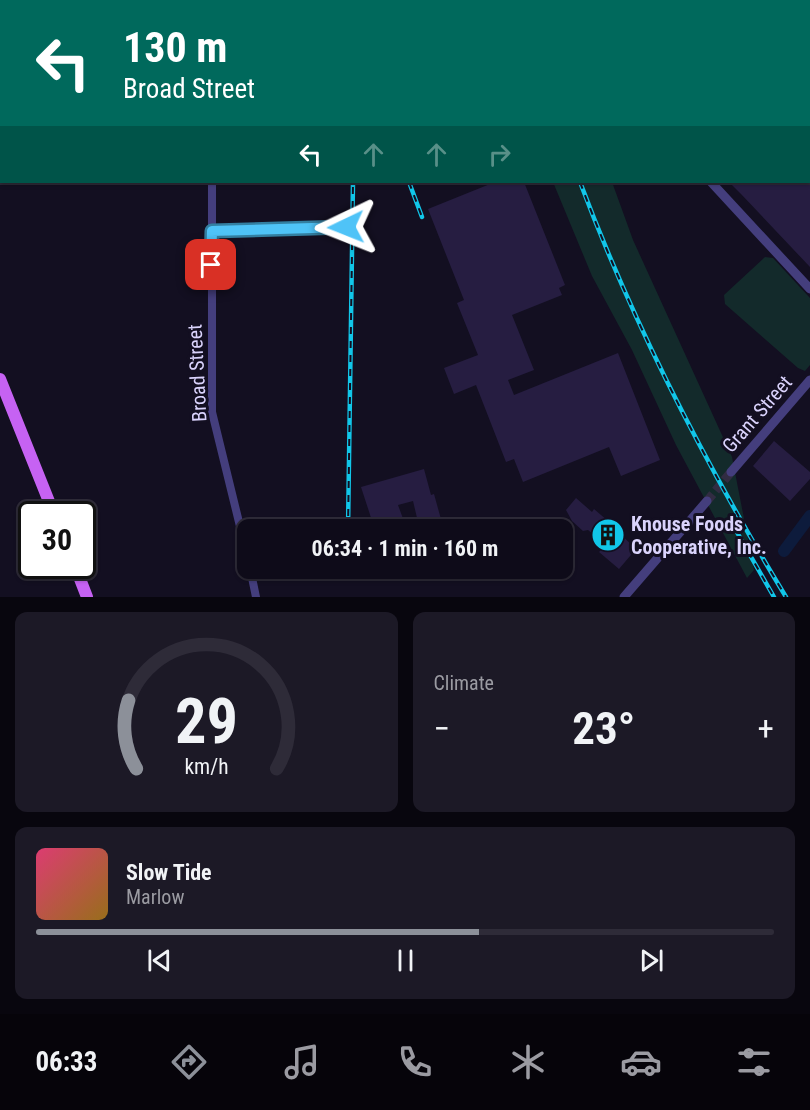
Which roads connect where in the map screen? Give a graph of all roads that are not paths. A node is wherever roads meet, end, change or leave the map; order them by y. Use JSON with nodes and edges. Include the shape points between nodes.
{"nodes":[{"id":1,"x":212,"y":183,"type":"edge"},
{"id":2,"x":712,"y":183,"type":"edge"},
{"id":3,"x":346,"y":227,"type":"dead end"},
{"id":4,"x":212,"y":231,"type":"junction"},
{"id":5,"x":810,"y":289,"type":"edge"},
{"id":6,"x":0,"y":379,"type":"edge"},
{"id":7,"x":810,"y":380,"type":"edge"},
{"id":8,"x":731,"y":472,"type":"tunnel mouth"},
{"id":9,"x":49,"y":501,"type":"edge"},
{"id":10,"x":707,"y":501,"type":"tunnel mouth"},
{"id":11,"x":238,"y":519,"type":"edge"},
{"id":12,"x":80,"y":579,"type":"edge"},
{"id":13,"x":252,"y":579,"type":"edge"},
{"id":14,"x":87,"y":597,"type":"edge"},
{"id":15,"x":256,"y":597,"type":"edge"},
{"id":16,"x":624,"y":597,"type":"edge"}],
"edges":[{"from":1,"to":4,"type":"street","name":"Broad Street"},
{"from":2,"to":5,"type":"street"},
{"from":3,"to":4,"type":"street"},
{"from":4,"to":11,"type":"street","name":"Broad Street","via":[[212,412]]},
{"from":6,"to":9,"type":"main road"},
{"from":7,"to":8,"type":"street","name":"Grant Street"},
{"from":10,"to":16,"type":"street"},
{"from":12,"to":14,"type":"main road"},
{"from":13,"to":15,"type":"street"}]}
